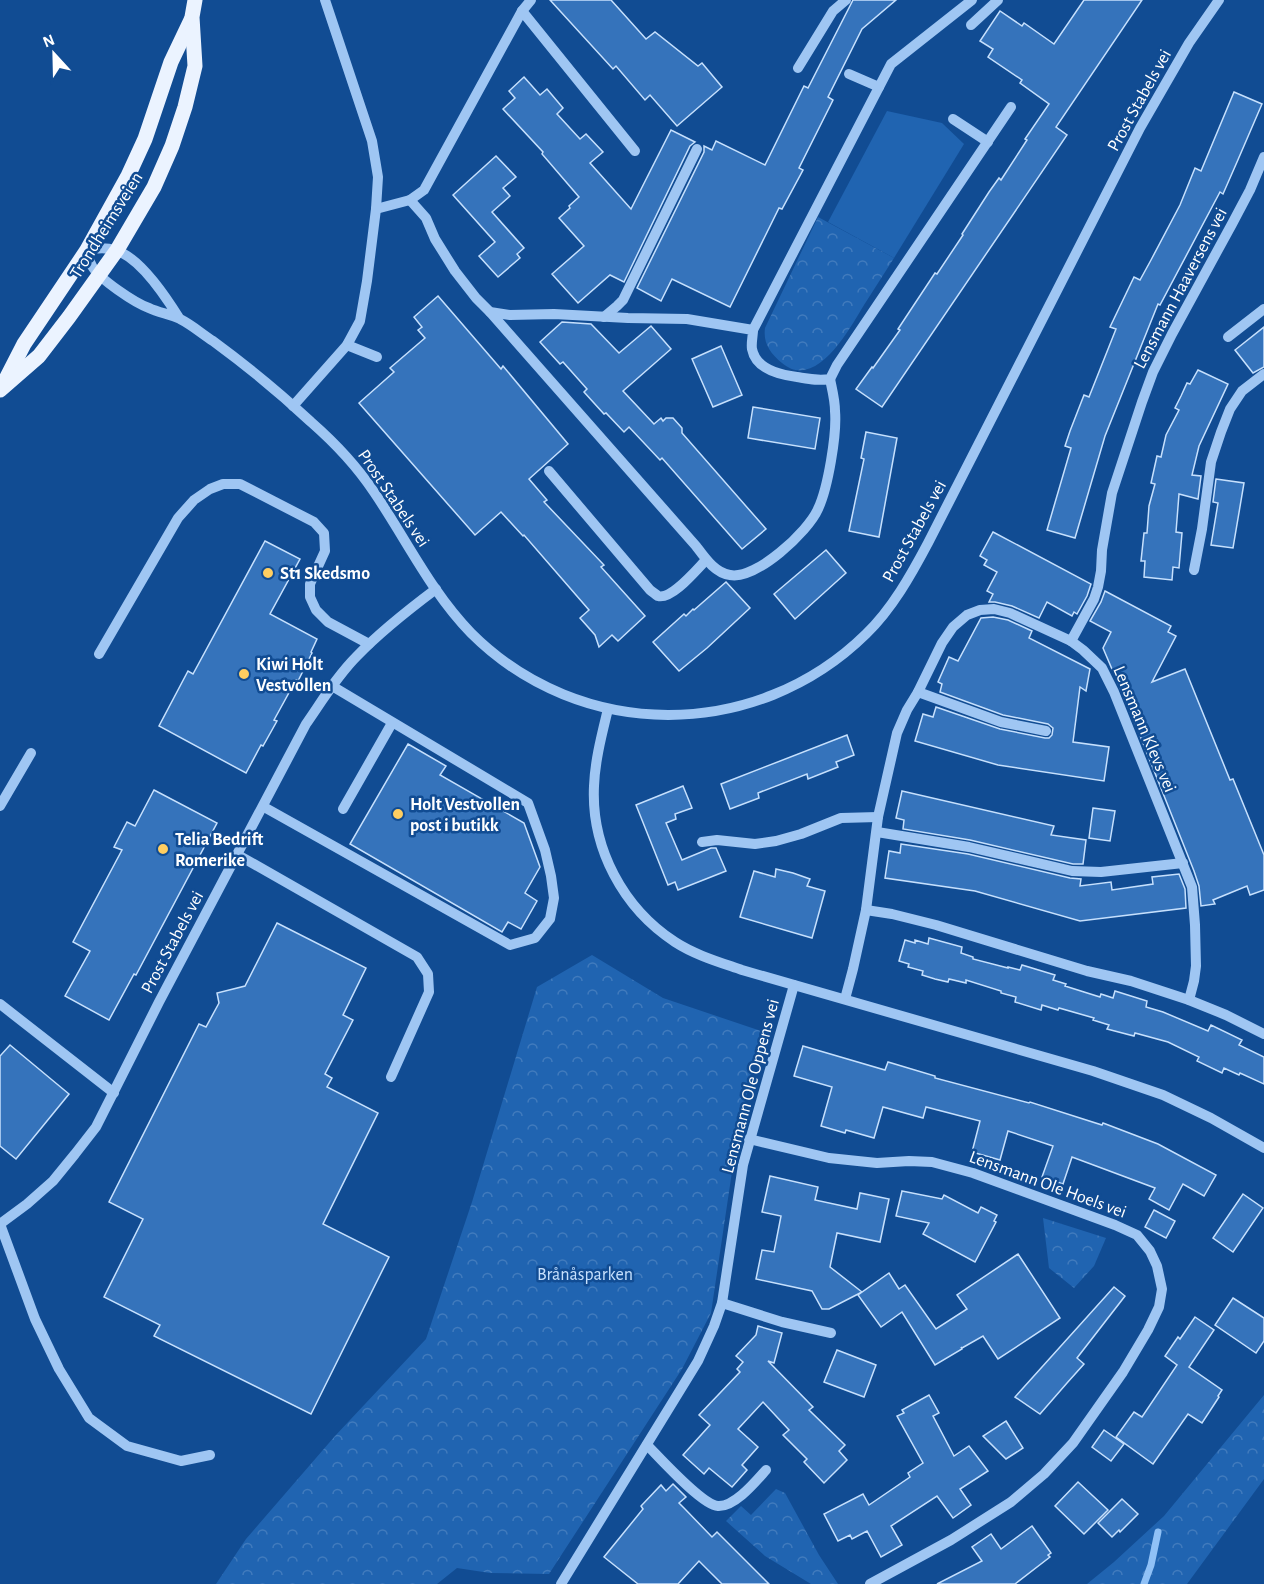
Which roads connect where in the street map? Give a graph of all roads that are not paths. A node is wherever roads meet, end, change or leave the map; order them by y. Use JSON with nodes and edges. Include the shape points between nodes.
{"nodes":[{"id":1,"x":195,"y":0,"type":"edge"},
{"id":2,"x":325,"y":0,"type":"edge"},
{"id":3,"x":531,"y":0,"type":"edge"},
{"id":4,"x":846,"y":0,"type":"edge"},
{"id":5,"x":972,"y":0,"type":"edge"},
{"id":6,"x":999,"y":0,"type":"edge"},
{"id":7,"x":1216,"y":1,"type":"edge"},
{"id":8,"x":522,"y":11,"type":"junction"},
{"id":9,"x":192,"y":17,"type":"junction"},
{"id":10,"x":971,"y":25,"type":"dead end"},
{"id":11,"x":798,"y":68,"type":"dead end"},
{"id":12,"x":849,"y":74,"type":"dead end"},
{"id":13,"x":879,"y":87,"type":"junction"},
{"id":14,"x":1011,"y":107,"type":"dead end"},
{"id":15,"x":953,"y":119,"type":"dead end"},
{"id":16,"x":987,"y":142,"type":"junction"},
{"id":17,"x":697,"y":149,"type":"dead end"},
{"id":18,"x":635,"y":151,"type":"dead end"},
{"id":19,"x":1264,"y":156,"type":"edge"},
{"id":20,"x":410,"y":200,"type":"junction"},
{"id":21,"x":376,"y":209,"type":"junction"},
{"id":22,"x":87,"y":250,"type":"junction"},
{"id":23,"x":117,"y":250,"type":"junction"},
{"id":24,"x":99,"y":276,"type":"junction"},
{"id":25,"x":1264,"y":309,"type":"edge"},
{"id":26,"x":490,"y":312,"type":"junction"},
{"id":27,"x":604,"y":317,"type":"junction"},
{"id":28,"x":179,"y":318,"type":"junction"},
{"id":29,"x":753,"y":330,"type":"junction"},
{"id":30,"x":1228,"y":337,"type":"dead end"},
{"id":31,"x":346,"y":345,"type":"junction"},
{"id":32,"x":377,"y":357,"type":"dead end"},
{"id":33,"x":1264,"y":374,"type":"edge"},
{"id":34,"x":830,"y":379,"type":"junction"},
{"id":35,"x":0,"y":390,"type":"edge"},
{"id":36,"x":293,"y":406,"type":"junction"},
{"id":37,"x":549,"y":471,"type":"dead end"},
{"id":38,"x":706,"y":560,"type":"junction"},
{"id":39,"x":1194,"y":570,"type":"dead end"},
{"id":40,"x":436,"y":590,"type":"junction"},
{"id":41,"x":1071,"y":641,"type":"junction"},
{"id":42,"x":369,"y":644,"type":"junction"},
{"id":43,"x":99,"y":654,"type":"dead end"},
{"id":44,"x":332,"y":686,"type":"junction"},
{"id":45,"x":918,"y":692,"type":"junction"},
{"id":46,"x":608,"y":709,"type":"junction"},
{"id":47,"x":392,"y":723,"type":"junction"},
{"id":48,"x":1046,"y":731,"type":"dead end"},
{"id":49,"x":31,"y":753,"type":"dead end"},
{"id":50,"x":0,"y":806,"type":"edge"},
{"id":51,"x":264,"y":807,"type":"junction"},
{"id":52,"x":343,"y":809,"type":"dead end"},
{"id":53,"x":878,"y":817,"type":"junction"},
{"id":54,"x":877,"y":832,"type":"junction"},
{"id":55,"x":702,"y":842,"type":"dead end"},
{"id":56,"x":238,"y":855,"type":"junction"},
{"id":57,"x":1183,"y":863,"type":"junction"},
{"id":58,"x":866,"y":910,"type":"junction"},
{"id":59,"x":794,"y":985,"type":"junction"},
{"id":60,"x":845,"y":999,"type":"junction"},
{"id":61,"x":1189,"y":1000,"type":"junction"},
{"id":62,"x":0,"y":1004,"type":"edge"},
{"id":63,"x":1264,"y":1034,"type":"edge"},
{"id":64,"x":391,"y":1077,"type":"dead end"},
{"id":65,"x":114,"y":1093,"type":"junction"},
{"id":66,"x":749,"y":1139,"type":"junction"},
{"id":67,"x":1264,"y":1149,"type":"edge"},
{"id":68,"x":0,"y":1224,"type":"edge"},
{"id":69,"x":722,"y":1303,"type":"junction"},
{"id":70,"x":831,"y":1333,"type":"dead end"},
{"id":71,"x":646,"y":1445,"type":"junction"},
{"id":72,"x":210,"y":1455,"type":"dead end"},
{"id":73,"x":766,"y":1470,"type":"dead end"},
{"id":74,"x":568,"y":1573,"type":"junction"},
{"id":75,"x":561,"y":1584,"type":"edge"},
{"id":76,"x":570,"y":1584,"type":"edge"},
{"id":77,"x":870,"y":1584,"type":"edge"}],
"edges":[{"from":1,"to":9,"type":"main road","name":"Trondheimsveien"},
{"from":2,"to":21,"type":"street","via":[[372,141],[378,177]]},
{"from":3,"to":8,"type":"street"},
{"from":4,"to":11,"type":"street","via":[[833,11]]},
{"from":5,"to":13,"type":"street","via":[[891,64]]},
{"from":6,"to":10,"type":"street"},
{"from":7,"to":46,"type":"street","name":"Prost Stabels vei","via":[[1140,128],[914,570],[868,633],[839,658],[766,698],[717,712],[691,714]]},
{"from":8,"to":18,"type":"street"},
{"from":8,"to":20,"type":"street","via":[[424,190]]},
{"from":9,"to":22,"type":"main road","name":"Trondheimsveien","via":[[128,176]]},
{"from":9,"to":23,"type":"main road","name":"Trondheimsveien","via":[[195,66],[185,107],[154,187]]},
{"from":12,"to":13,"type":"street"},
{"from":13,"to":29,"type":"street"},
{"from":14,"to":16,"type":"street"},
{"from":15,"to":16,"type":"street"},
{"from":16,"to":34,"type":"street"},
{"from":17,"to":27,"type":"street","via":[[623,300]]},
{"from":19,"to":41,"type":"street","name":"Lensmann Haaversens vei","via":[[1250,190],[1172,334],[1142,402],[1112,492],[1098,588]]},
{"from":20,"to":21,"type":"street"},
{"from":20,"to":26,"type":"street","via":[[426,218],[455,271]]},
{"from":21,"to":31,"type":"street","via":[[360,321]]},
{"from":22,"to":23,"type":"street"},
{"from":22,"to":24,"type":"street"},
{"from":22,"to":35,"type":"main road","name":"Trondheimsveien","via":[[24,344]]},
{"from":23,"to":24,"type":"main road","name":"Trondheimsveien"},
{"from":23,"to":28,"type":"street","name":"Prost Stabels vei","via":[[148,274]]},
{"from":24,"to":28,"type":"street","name":"Prost Stabels vei","via":[[148,308]]},
{"from":24,"to":35,"type":"main road","name":"Trondheimsveien","via":[[39,356]]},
{"from":25,"to":30,"type":"street"},
{"from":26,"to":27,"type":"street"},
{"from":26,"to":38,"type":"street"},
{"from":27,"to":29,"type":"street","via":[[687,319]]},
{"from":28,"to":36,"type":"street","name":"Prost Stabels vei","via":[[270,384]]},
{"from":29,"to":34,"type":"street","via":[[752,350],[769,370],[817,381]]},
{"from":31,"to":32,"type":"street"},
{"from":31,"to":36,"type":"street"},
{"from":33,"to":39,"type":"street","via":[[1242,392],[1221,432],[1211,462]]},
{"from":34,"to":38,"type":"street","via":[[836,411],[834,441],[819,508],[811,523],[764,565],[747,572],[733,576]]},
{"from":36,"to":40,"type":"street","name":"Prost Stabels vei","via":[[334,442],[361,474]]},
{"from":37,"to":38,"type":"street","via":[[658,596],[666,596],[680,587]]},
{"from":40,"to":42,"type":"street","name":"Prost Stabels vei"},
{"from":40,"to":46,"type":"street","name":"Prost Stabels vei","via":[[473,635],[511,665],[572,699]]},
{"from":41,"to":45,"type":"street","name":"Lensmann Klevs vei","via":[[1010,613],[980,610],[953,627]]},
{"from":41,"to":57,"type":"street","name":"Lensmann Klevs vei","via":[[1102,668]]},
{"from":42,"to":43,"type":"street","via":[[328,622],[310,597],[310,584],[325,552],[324,533],[314,522],[240,484],[223,484],[194,500],[178,518]]},
{"from":42,"to":44,"type":"street","name":"Prost Stabels vei"},
{"from":44,"to":47,"type":"street"},
{"from":44,"to":51,"type":"street","name":"Prost Stabels vei","via":[[306,724]]},
{"from":45,"to":48,"type":"street","via":[[1001,723]]},
{"from":45,"to":53,"type":"street","name":"Lensmann Klevs vei","via":[[897,733]]},
{"from":46,"to":59,"type":"street","via":[[594,785],[595,818],[621,888],[639,913],[675,942],[742,970]]},
{"from":47,"to":51,"type":"street","via":[[528,803],[545,850],[554,898],[550,919],[535,938],[510,945]]},
{"from":47,"to":52,"type":"street"},
{"from":49,"to":50,"type":"street"},
{"from":51,"to":56,"type":"street","name":"Prost Stabels vei"},
{"from":53,"to":54,"type":"street","name":"Lensmann Klevs vei"},
{"from":53,"to":55,"type":"street","via":[[841,818],[801,834],[755,844]]},
{"from":54,"to":57,"type":"street","via":[[969,847],[1072,871],[1101,872]]},
{"from":54,"to":58,"type":"street","name":"Lensmann Klevs vei"},
{"from":56,"to":64,"type":"street","via":[[417,957],[428,974],[429,992]]},
{"from":56,"to":65,"type":"street","name":"Prost Stabels vei"},
{"from":57,"to":61,"type":"street","name":"Lensmann Klevs vei","via":[[1192,887],[1195,925],[1196,966]]},
{"from":58,"to":60,"type":"street","name":"Lensmann Klevs vei"},
{"from":58,"to":61,"type":"street","via":[[936,925]]},
{"from":59,"to":60,"type":"street"},
{"from":59,"to":66,"type":"street","name":"Lensmann Ole Oppens vei"},
{"from":60,"to":67,"type":"street","via":[[1163,1095]]},
{"from":61,"to":63,"type":"street"},
{"from":62,"to":65,"type":"street"},
{"from":65,"to":68,"type":"street","name":"Prost Stabels vei","via":[[96,1127],[61,1172]]},
{"from":66,"to":69,"type":"street","name":"Lensmann Ole Oppens vei"},
{"from":66,"to":77,"type":"street","name":"Lensmann Ole Hoels vei","via":[[829,1158],[877,1163],[932,1162],[973,1173],[1137,1235],[1157,1266],[1162,1289],[1159,1307],[1123,1372],[1073,1443],[1011,1502]]},
{"from":68,"to":72,"type":"street","via":[[35,1318],[59,1369],[89,1418],[127,1446],[181,1461]]},
{"from":69,"to":70,"type":"street","via":[[782,1323]]},
{"from":69,"to":71,"type":"street","name":"Lensmann Ole Oppens vei","via":[[698,1360]]},
{"from":71,"to":73,"type":"street","via":[[690,1487],[719,1506],[748,1490]]},
{"from":71,"to":74,"type":"street","name":"Lensmann Ole Oppens vei"},
{"from":74,"to":75,"type":"street","name":"Lensmann Ole Oppens vei"},
{"from":74,"to":76,"type":"street"}]}
